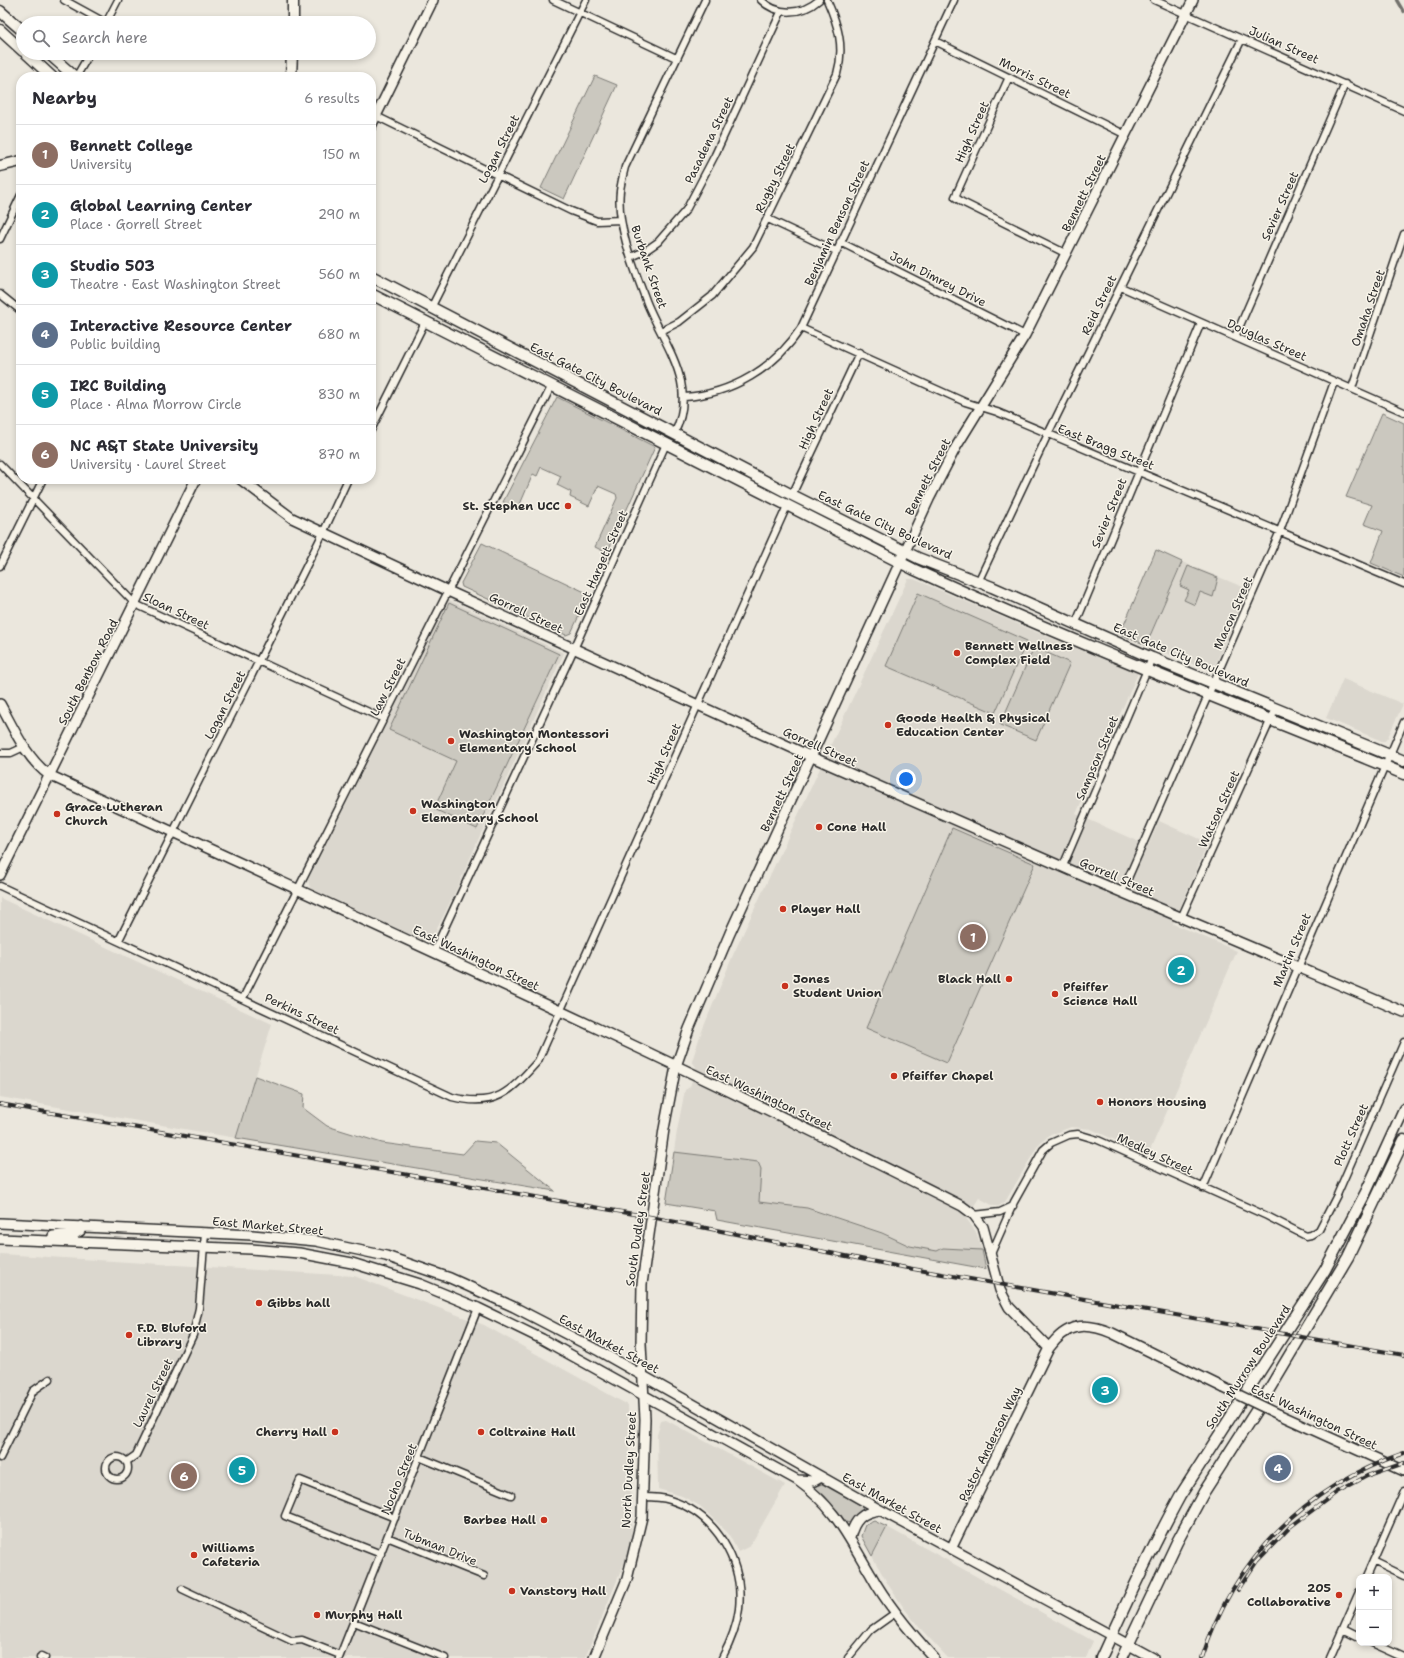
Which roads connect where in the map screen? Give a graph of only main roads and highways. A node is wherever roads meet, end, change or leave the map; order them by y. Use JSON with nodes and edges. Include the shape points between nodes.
{"nodes":[{"id":1,"x":293,"y":0,"type":"edge"},
{"id":2,"x":0,"y":11,"type":"edge"},
{"id":3,"x":293,"y":16,"type":"edge"},
{"id":4,"x":16,"y":25,"type":"edge"},
{"id":5,"x":0,"y":30,"type":"edge"},
{"id":6,"x":16,"y":45,"type":"edge"},
{"id":7,"x":34,"y":60,"type":"edge"},
{"id":8,"x":56,"y":60,"type":"edge"},
{"id":9,"x":292,"y":60,"type":"edge"},
{"id":10,"x":47,"y":72,"type":"edge"},
{"id":11,"x":70,"y":72,"type":"edge"},
{"id":12,"x":291,"y":72,"type":"edge"},
{"id":13,"x":16,"y":162,"type":"edge"},
{"id":14,"x":0,"y":166,"type":"edge"},
{"id":15,"x":376,"y":279,"type":"edge"},
{"id":16,"x":376,"y":296,"type":"edge"},
{"id":17,"x":1404,"y":760,"type":"edge"},
{"id":18,"x":1404,"y":774,"type":"edge"},
{"id":19,"x":1404,"y":1110,"type":"edge"},
{"id":20,"x":1404,"y":1140,"type":"edge"},
{"id":21,"x":1101,"y":1658,"type":"edge"},
{"id":22,"x":1122,"y":1658,"type":"edge"}],
"edges":[{"from":1,"to":3,"type":"main road"},
{"from":2,"to":4,"type":"main road"},
{"from":5,"to":6,"type":"main road"},
{"from":7,"to":10,"type":"main road"},
{"from":8,"to":11,"type":"main road"},
{"from":9,"to":12,"type":"main road"},
{"from":13,"to":14,"type":"main road"},
{"from":15,"to":17,"type":"main road","name":"East Gate City Boulevard","via":[[905,551],[1152,658]]},
{"from":16,"to":18,"type":"main road","name":"East Gate City Boulevard","via":[[900,563],[970,595]]},
{"from":19,"to":21,"type":"main road","name":"South Murrow Boulevard","via":[[1339,1245],[1298,1314],[1180,1496],[1145,1561]]},
{"from":20,"to":22,"type":"main road","via":[[1348,1258],[1204,1492],[1177,1542]]}]}
